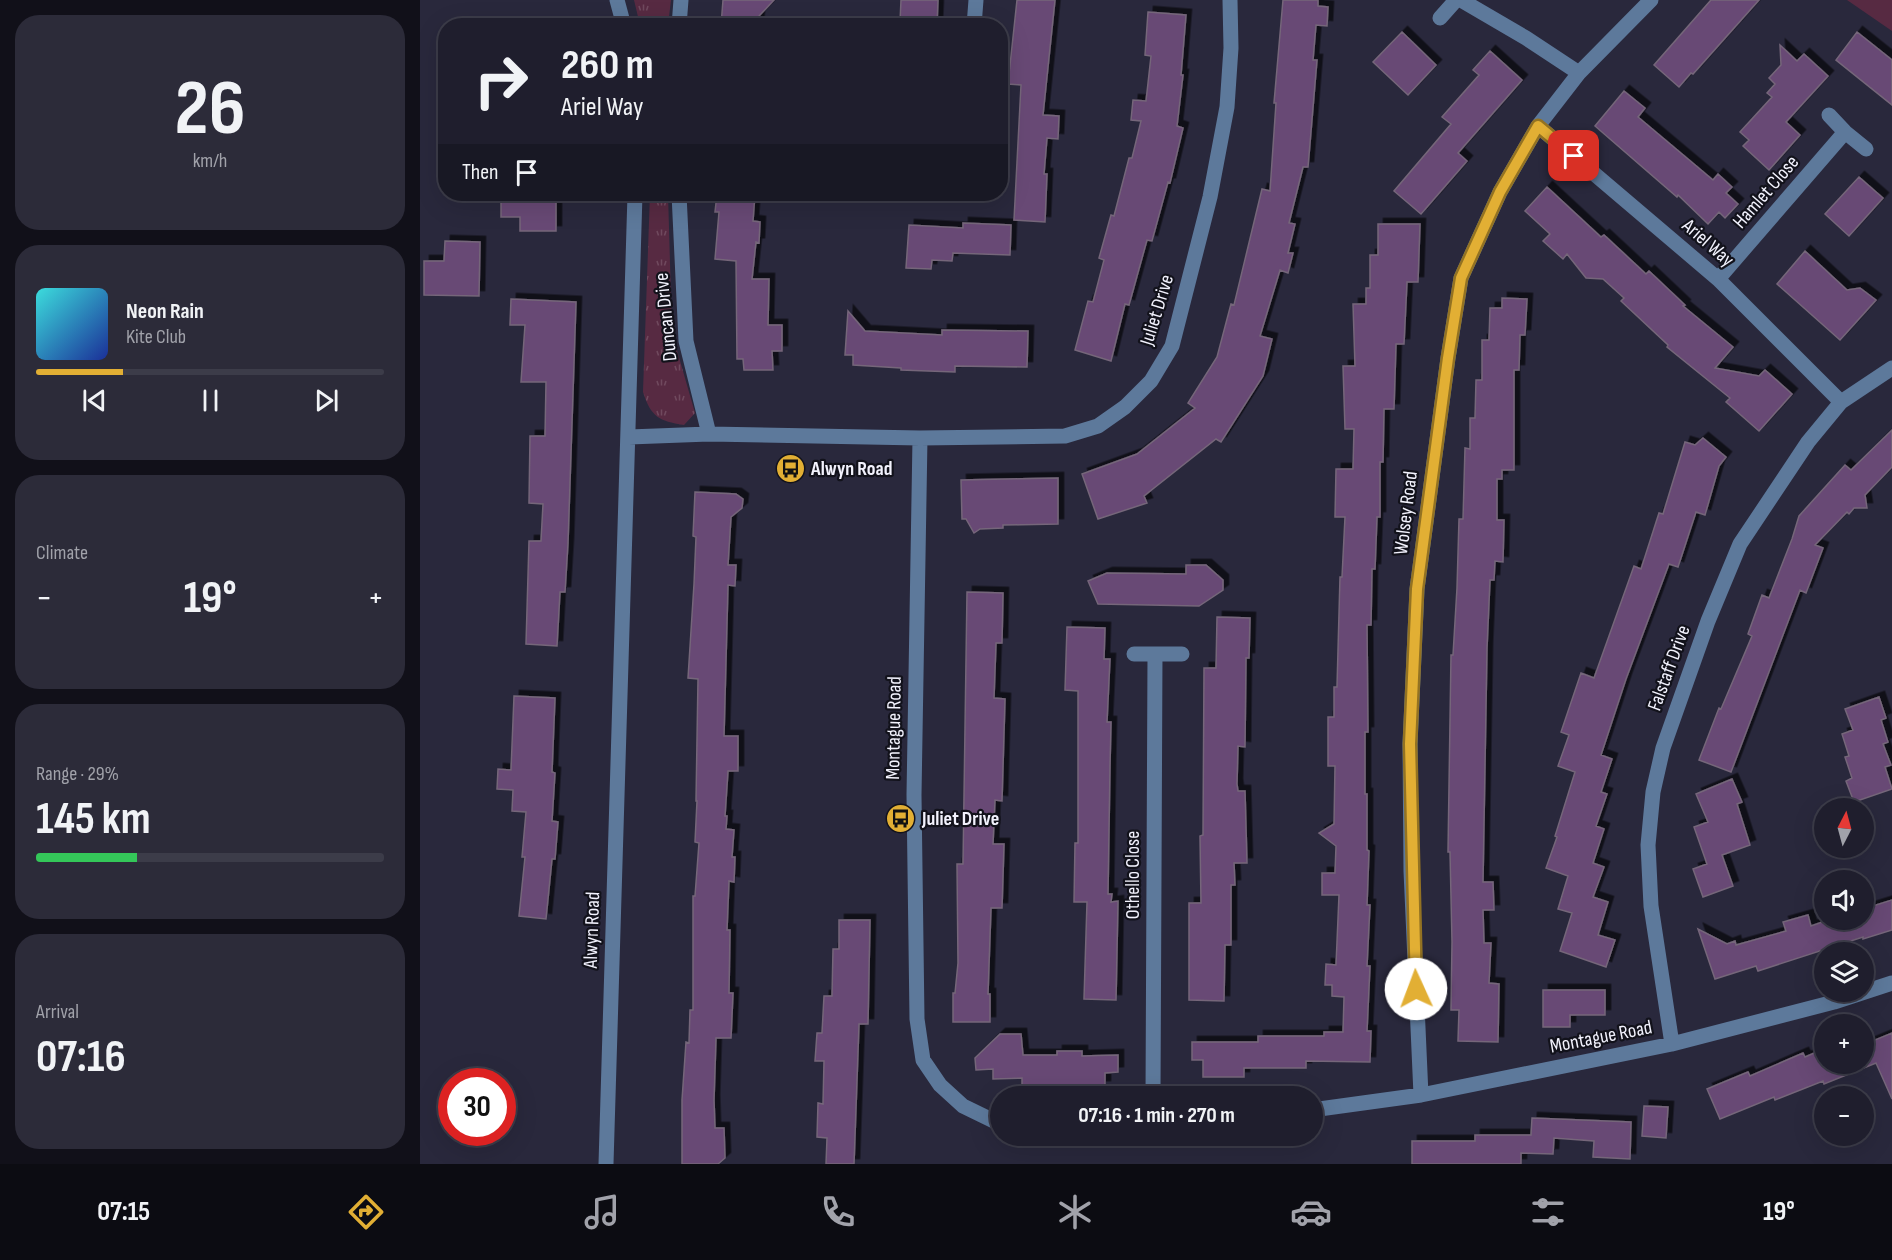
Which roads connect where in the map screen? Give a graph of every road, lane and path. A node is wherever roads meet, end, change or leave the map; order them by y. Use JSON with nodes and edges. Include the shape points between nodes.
{"nodes":[{"id":1,"x":616,"y":0,"type":"edge"},
{"id":2,"x":681,"y":0,"type":"edge"},
{"id":3,"x":976,"y":0,"type":"edge"},
{"id":4,"x":1230,"y":0,"type":"edge"},
{"id":5,"x":1456,"y":0,"type":"edge"},
{"id":6,"x":1461,"y":0,"type":"edge"},
{"id":7,"x":1651,"y":0,"type":"edge"},
{"id":8,"x":622,"y":18,"type":"edge"},
{"id":9,"x":680,"y":18,"type":"edge"},
{"id":10,"x":975,"y":18,"type":"edge"},
{"id":11,"x":1440,"y":18,"type":"dead end"},
{"id":12,"x":1579,"y":73,"type":"junction"},
{"id":13,"x":1829,"y":115,"type":"dead end"},
{"id":14,"x":1538,"y":126,"type":"junction"},
{"id":15,"x":1845,"y":132,"type":"junction"},
{"id":16,"x":1866,"y":149,"type":"dead end"},
{"id":17,"x":635,"y":201,"type":"edge"},
{"id":18,"x":679,"y":201,"type":"edge"},
{"id":19,"x":1718,"y":279,"type":"junction"},
{"id":20,"x":1892,"y":369,"type":"edge"},
{"id":21,"x":1841,"y":402,"type":"junction"},
{"id":22,"x":709,"y":434,"type":"junction"},
{"id":23,"x":629,"y":437,"type":"junction"},
{"id":24,"x":920,"y":438,"type":"junction"},
{"id":25,"x":1134,"y":654,"type":"dead end"},
{"id":26,"x":1155,"y":654,"type":"junction"},
{"id":27,"x":1182,"y":654,"type":"dead end"},
{"id":28,"x":1892,"y":983,"type":"edge"},
{"id":29,"x":1672,"y":1044,"type":"junction"},
{"id":30,"x":1153,"y":1086,"type":"edge"},
{"id":31,"x":1421,"y":1095,"type":"junction"},
{"id":32,"x":1323,"y":1108,"type":"edge"},
{"id":33,"x":990,"y":1120,"type":"edge"},
{"id":34,"x":606,"y":1164,"type":"edge"}],
"edges":[{"from":1,"to":8,"type":"street"},
{"from":2,"to":9,"type":"street"},
{"from":3,"to":10,"type":"street"},
{"from":4,"to":24,"type":"street","name":"Juliet Drive","via":[[1227,107],[1210,197],[1172,346],[1151,381],[1098,426],[1065,436]]},
{"from":5,"to":11,"type":"street"},
{"from":6,"to":12,"type":"street"},
{"from":7,"to":12,"type":"street","name":"Wolsey Road"},
{"from":12,"to":14,"type":"street","name":"Wolsey Road"},
{"from":13,"to":15,"type":"street"},
{"from":14,"to":19,"type":"street","name":"Ariel Way"},
{"from":14,"to":31,"type":"street","name":"Wolsey Road","via":[[1500,192],[1461,278],[1417,589],[1410,744]]},
{"from":15,"to":16,"type":"street"},
{"from":15,"to":19,"type":"street","name":"Hamlet Close"},
{"from":17,"to":23,"type":"street","name":"Alwyn Road"},
{"from":18,"to":22,"type":"street","name":"Duncan Drive","via":[[686,340]]},
{"from":19,"to":21,"type":"street","name":"Ariel Way"},
{"from":20,"to":21,"type":"street","name":"Falstaff Drive"},
{"from":21,"to":29,"type":"street","name":"Falstaff Drive","via":[[1808,442],[1740,544],[1662,748],[1648,845],[1652,906]]},
{"from":22,"to":23,"type":"street","name":"Juliet Drive"},
{"from":22,"to":24,"type":"street","name":"Juliet Drive"},
{"from":23,"to":34,"type":"street","name":"Alwyn Road"},
{"from":24,"to":33,"type":"street","name":"Montague Road","via":[[914,795],[917,1019],[923,1060],[940,1085],[963,1106]]},
{"from":25,"to":26,"type":"street"},
{"from":26,"to":27,"type":"street"},
{"from":26,"to":30,"type":"street","name":"Othello Close"},
{"from":28,"to":29,"type":"street","name":"Montague Road"},
{"from":29,"to":31,"type":"street","name":"Montague Road"},
{"from":31,"to":32,"type":"street","name":"Montague Road"}]}
